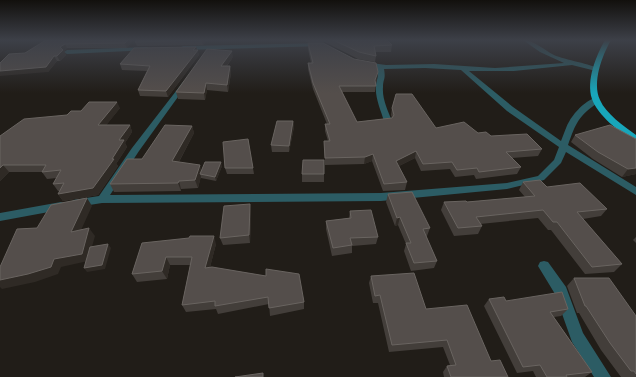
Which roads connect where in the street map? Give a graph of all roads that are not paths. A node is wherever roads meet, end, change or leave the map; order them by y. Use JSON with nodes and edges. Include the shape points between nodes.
{"nodes":[{"id":1,"x":556,"y":58,"type":"edge"},
{"id":2,"x":601,"y":58,"type":"edge"},
{"id":3,"x":361,"y":63,"type":"edge"},
{"id":4,"x":570,"y":64,"type":"junction"},
{"id":5,"x":380,"y":66,"type":"junction"},
{"id":6,"x":463,"y":69,"type":"junction"},
{"id":7,"x":596,"y":69,"type":"junction"},
{"id":8,"x":190,"y":76,"type":"edge"},
{"id":9,"x":596,"y":100,"type":"junction"},
{"id":10,"x":388,"y":121,"type":"edge"},
{"id":11,"x":636,"y":139,"type":"edge"},
{"id":12,"x":564,"y":146,"type":"junction"},
{"id":13,"x":636,"y":192,"type":"edge"},
{"id":14,"x":102,"y":199,"type":"junction"},
{"id":15,"x":0,"y":217,"type":"edge"},
{"id":16,"x":544,"y":266,"type":"dead end"},
{"id":17,"x":603,"y":377,"type":"edge"}],
"edges":[{"from":1,"to":4,"type":"street"},
{"from":2,"to":7,"type":"highway"},
{"from":3,"to":5,"type":"street"},
{"from":4,"to":6,"type":"street","via":[[525,69]]},
{"from":4,"to":7,"type":"street"},
{"from":5,"to":6,"type":"street","via":[[438,66]]},
{"from":5,"to":10,"type":"street","via":[[380,100]]},
{"from":6,"to":12,"type":"street","via":[[510,109]]},
{"from":7,"to":9,"type":"highway"},
{"from":8,"to":14,"type":"street"},
{"from":9,"to":11,"type":"highway","via":[[612,119]]},
{"from":9,"to":12,"type":"street","via":[[583,109],[573,121]]},
{"from":12,"to":13,"type":"street"},
{"from":12,"to":14,"type":"street","via":[[558,162],[542,178],[507,186],[381,197]]},
{"from":14,"to":15,"type":"street"},
{"from":16,"to":17,"type":"street","via":[[561,291],[577,337]]}]}
